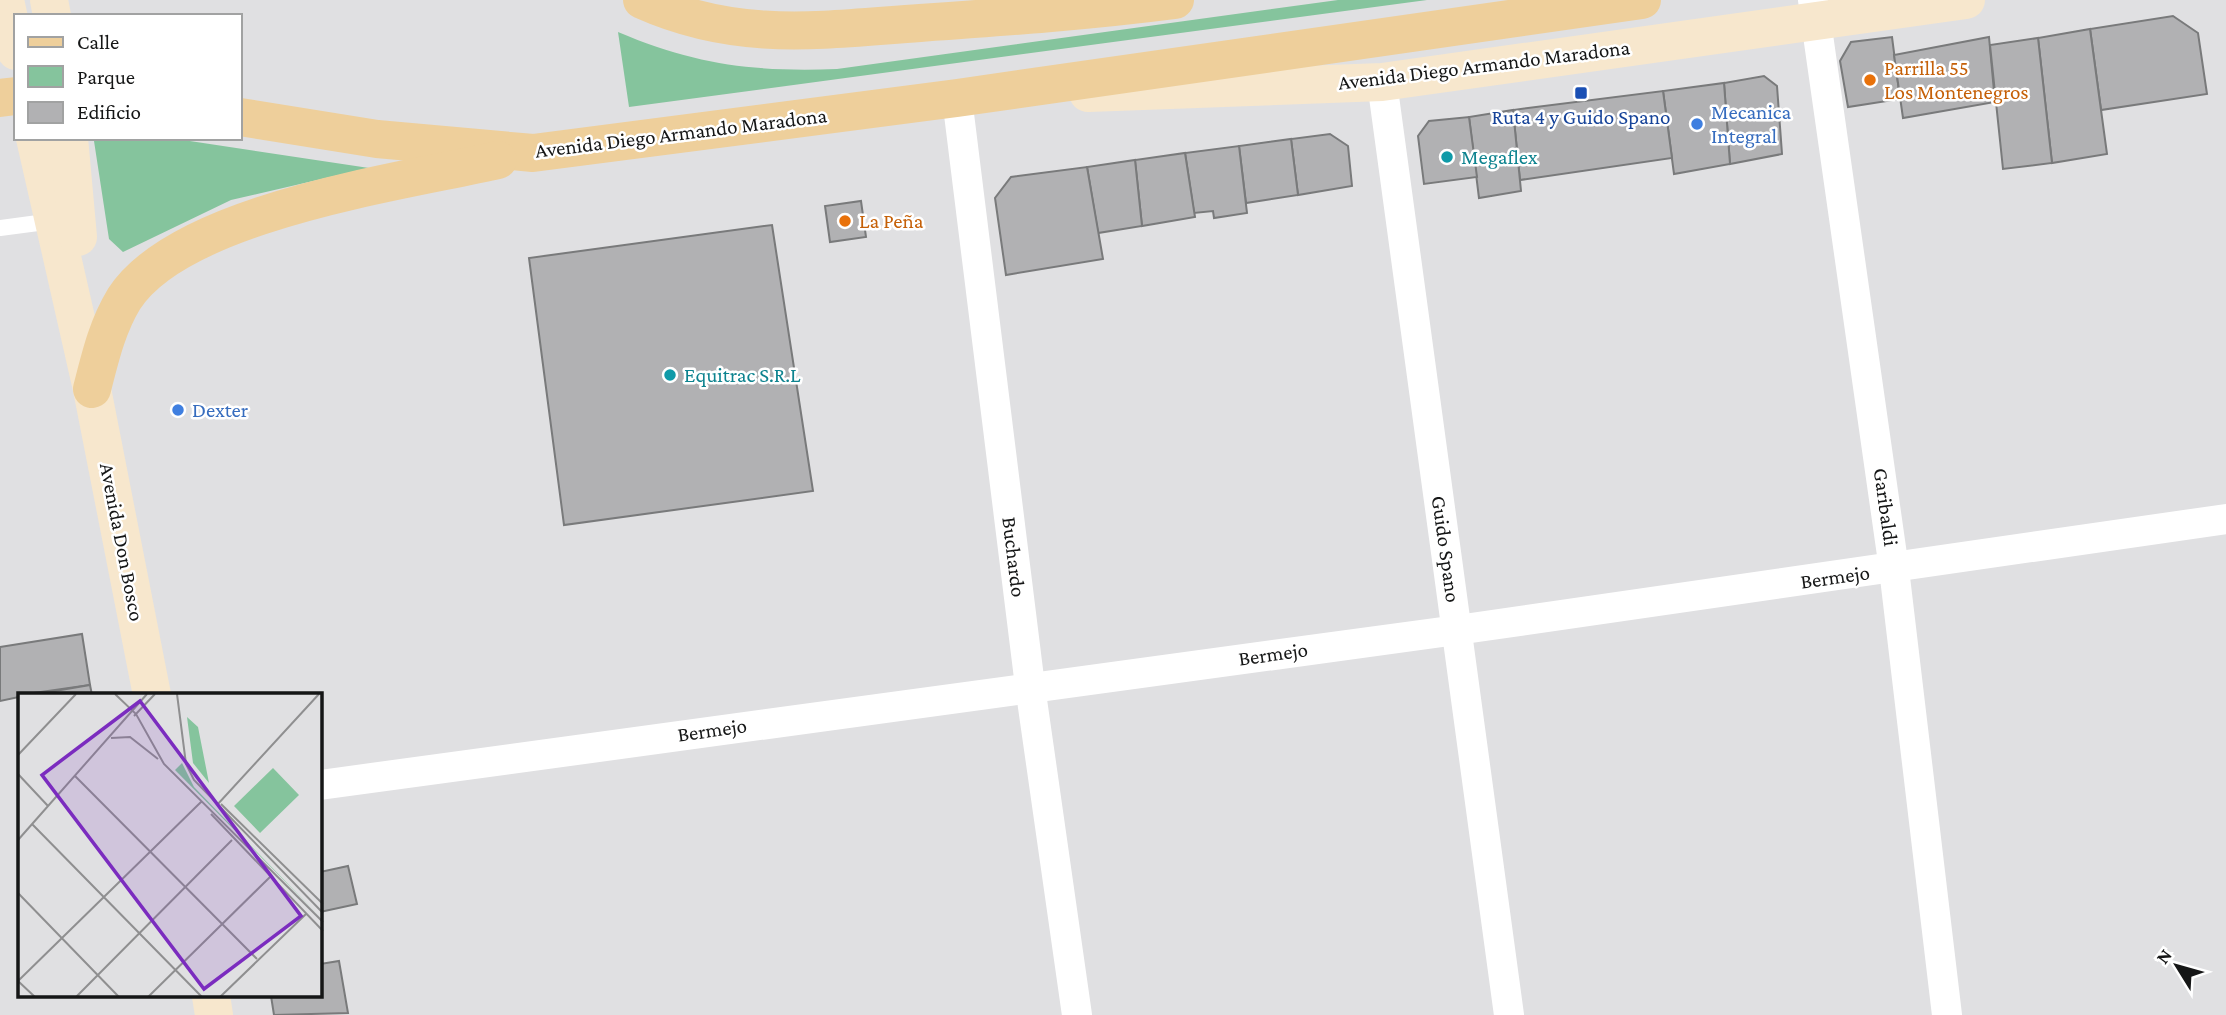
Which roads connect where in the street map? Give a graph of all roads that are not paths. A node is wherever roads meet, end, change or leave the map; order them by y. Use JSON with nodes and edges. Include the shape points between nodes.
{"nodes":[{"id":1,"x":5,"y":0,"type":"edge"},
{"id":2,"x":642,"y":0,"type":"edge"},
{"id":3,"x":995,"y":0,"type":"edge"},
{"id":4,"x":1175,"y":0,"type":"edge"},
{"id":5,"x":1642,"y":0,"type":"edge"},
{"id":6,"x":1966,"y":0,"type":"edge"},
{"id":7,"x":1072,"y":7,"type":"edge"},
{"id":8,"x":1815,"y":9,"type":"edge"},
{"id":9,"x":918,"y":17,"type":"junction"},
{"id":10,"x":14,"y":42,"type":"edge"},
{"id":11,"x":1382,"y":82,"type":"junction"},
{"id":12,"x":957,"y":98,"type":"junction"},
{"id":13,"x":242,"y":117,"type":"edge"},
{"id":14,"x":35,"y":140,"type":"edge"},
{"id":15,"x":69,"y":140,"type":"edge"},
{"id":16,"x":533,"y":153,"type":"junction"},
{"id":17,"x":54,"y":221,"type":"junction"},
{"id":18,"x":0,"y":228,"type":"edge"},
{"id":19,"x":92,"y":389,"type":"junction"},
{"id":20,"x":2226,"y":519,"type":"edge"},
{"id":21,"x":1895,"y":569,"type":"junction"},
{"id":22,"x":1457,"y":630,"type":"junction"},
{"id":23,"x":1030,"y":686,"type":"junction"},
{"id":24,"x":152,"y":693,"type":"edge"},
{"id":25,"x":322,"y":785,"type":"edge"},
{"id":26,"x":1077,"y":1015,"type":"edge"},
{"id":27,"x":1509,"y":1015,"type":"edge"},
{"id":28,"x":1947,"y":1015,"type":"edge"}],
"edges":[{"from":1,"to":10,"type":"street"},
{"from":2,"to":9,"type":"main road","via":[[699,20],[794,33]]},
{"from":3,"to":9,"type":"street"},
{"from":4,"to":7,"type":"main road"},
{"from":5,"to":12,"type":"main road","name":"Avenida Diego Armando Maradona"},
{"from":6,"to":8,"type":"street","name":"Avenida Diego Armando Maradona"},
{"from":7,"to":9,"type":"main road"},
{"from":8,"to":11,"type":"street","name":"Avenida Diego Armando Maradona"},
{"from":8,"to":21,"type":"street","name":"Garibaldi"},
{"from":11,"to":12,"type":"street","name":"Avenida Diego Armando Maradona"},
{"from":11,"to":22,"type":"street","name":"Guido Spano"},
{"from":12,"to":16,"type":"main road","name":"Avenida Diego Armando Maradona"},
{"from":12,"to":23,"type":"street","name":"Buchardo"},
{"from":13,"to":16,"type":"main road","name":"Avenida Diego Armando Maradona","via":[[377,139]]},
{"from":14,"to":17,"type":"street","name":"Avenida Don Bosco"},
{"from":15,"to":19,"type":"street","name":"Avenida Don Bosco"},
{"from":16,"to":19,"type":"main road","via":[[301,204],[189,245],[151,271],[125,297],[107,332]]},
{"from":17,"to":18,"type":"lane"},
{"from":17,"to":19,"type":"street","name":"Avenida Don Bosco"},
{"from":19,"to":24,"type":"street","name":"Avenida Don Bosco"},
{"from":20,"to":21,"type":"street","name":"Bermejo"},
{"from":21,"to":22,"type":"street","name":"Bermejo"},
{"from":21,"to":28,"type":"street","name":"Garibaldi"},
{"from":22,"to":23,"type":"street","name":"Bermejo"},
{"from":22,"to":27,"type":"street","name":"Guido Spano"},
{"from":23,"to":25,"type":"street","name":"Bermejo"},
{"from":23,"to":26,"type":"street","name":"Buchardo"}]}
